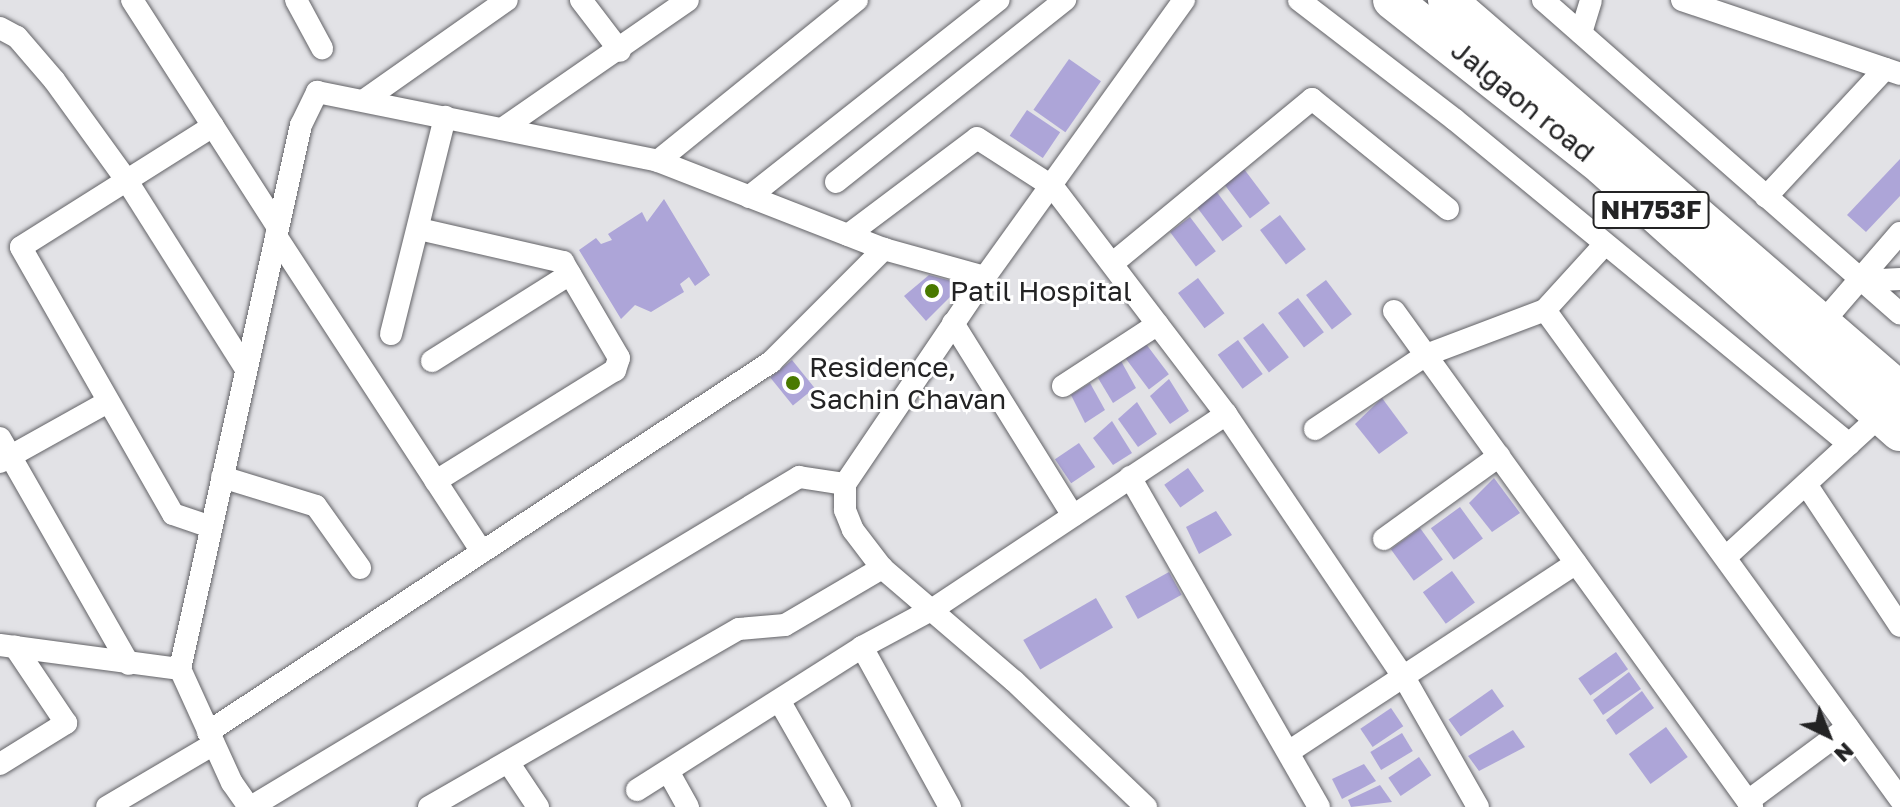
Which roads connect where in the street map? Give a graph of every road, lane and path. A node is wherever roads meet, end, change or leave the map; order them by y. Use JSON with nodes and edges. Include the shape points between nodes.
{"nodes":[{"id":1,"x":158,"y":0,"type":"edge"},
{"id":2,"x":296,"y":0,"type":"edge"},
{"id":3,"x":507,"y":0,"type":"edge"},
{"id":4,"x":581,"y":0,"type":"edge"},
{"id":5,"x":688,"y":0,"type":"edge"},
{"id":6,"x":857,"y":0,"type":"edge"},
{"id":7,"x":998,"y":0,"type":"edge"},
{"id":8,"x":1065,"y":0,"type":"edge"},
{"id":9,"x":1184,"y":0,"type":"edge"},
{"id":10,"x":1299,"y":0,"type":"edge"},
{"id":11,"x":1392,"y":0,"type":"edge"},
{"id":12,"x":1447,"y":0,"type":"edge"},
{"id":13,"x":1543,"y":0,"type":"edge"},
{"id":14,"x":1591,"y":0,"type":"edge"},
{"id":15,"x":1682,"y":0,"type":"edge"},
{"id":16,"x":135,"y":6,"type":"edge"},
{"id":17,"x":0,"y":28,"type":"edge"},
{"id":18,"x":1581,"y":33,"type":"junction"},
{"id":19,"x":322,"y":48,"type":"dead end"},
{"id":20,"x":620,"y":51,"type":"junction"},
{"id":21,"x":1893,"y":71,"type":"edge"},
{"id":22,"x":366,"y":99,"type":"junction"},
{"id":23,"x":445,"y":117,"type":"junction"},
{"id":24,"x":213,"y":126,"type":"junction"},
{"id":25,"x":502,"y":129,"type":"junction"},
{"id":26,"x":658,"y":161,"type":"junction"},
{"id":27,"x":127,"y":181,"type":"junction"},
{"id":28,"x":836,"y":182,"type":"dead end"},
{"id":29,"x":1053,"y":187,"type":"junction"},
{"id":30,"x":749,"y":197,"type":"junction"},
{"id":31,"x":1766,"y":197,"type":"junction"},
{"id":32,"x":1448,"y":209,"type":"dead end"},
{"id":33,"x":419,"y":229,"type":"junction"},
{"id":34,"x":277,"y":231,"type":"junction"},
{"id":35,"x":1900,"y":233,"type":"edge"},
{"id":36,"x":848,"y":235,"type":"junction"},
{"id":37,"x":1605,"y":244,"type":"junction"},
{"id":38,"x":884,"y":249,"type":"junction"},
{"id":39,"x":1113,"y":263,"type":"junction"},
{"id":40,"x":570,"y":274,"type":"junction"},
{"id":41,"x":985,"y":277,"type":"junction"},
{"id":42,"x":1900,"y":279,"type":"edge"},
{"id":43,"x":1861,"y":281,"type":"junction"},
{"id":44,"x":1545,"y":310,"type":"junction"},
{"id":45,"x":1394,"y":311,"type":"dead end"},
{"id":46,"x":1900,"y":314,"type":"edge"},
{"id":47,"x":953,"y":323,"type":"junction"},
{"id":48,"x":1822,"y":323,"type":"junction"},
{"id":49,"x":1158,"y":324,"type":"junction"},
{"id":50,"x":391,"y":334,"type":"dead end"},
{"id":51,"x":1426,"y":355,"type":"junction"},
{"id":52,"x":432,"y":361,"type":"dead end"},
{"id":53,"x":246,"y":369,"type":"junction"},
{"id":54,"x":1063,"y":386,"type":"dead end"},
{"id":55,"x":108,"y":402,"type":"junction"},
{"id":56,"x":1894,"y":412,"type":"edge"},
{"id":57,"x":1226,"y":414,"type":"junction"},
{"id":58,"x":1315,"y":429,"type":"dead end"},
{"id":59,"x":1849,"y":444,"type":"junction"},
{"id":60,"x":4,"y":452,"type":"edge"},
{"id":61,"x":1499,"y":456,"type":"junction"},
{"id":62,"x":222,"y":477,"type":"junction"},
{"id":63,"x":1130,"y":477,"type":"junction"},
{"id":64,"x":436,"y":481,"type":"junction"},
{"id":65,"x":845,"y":484,"type":"junction"},
{"id":66,"x":1806,"y":484,"type":"junction"},
{"id":67,"x":1073,"y":516,"type":"junction"},
{"id":68,"x":211,"y":527,"type":"junction"},
{"id":69,"x":1384,"y":539,"type":"dead end"},
{"id":70,"x":482,"y":552,"type":"junction"},
{"id":71,"x":1726,"y":557,"type":"junction"},
{"id":72,"x":1576,"y":563,"type":"junction"},
{"id":73,"x":360,"y":568,"type":"dead end"},
{"id":74,"x":882,"y":568,"type":"junction"},
{"id":75,"x":933,"y":609,"type":"junction"},
{"id":76,"x":1900,"y":626,"type":"edge"},
{"id":77,"x":7,"y":646,"type":"edge"},
{"id":78,"x":862,"y":647,"type":"junction"},
{"id":79,"x":129,"y":664,"type":"junction"},
{"id":80,"x":180,"y":669,"type":"junction"},
{"id":81,"x":1405,"y":679,"type":"junction"},
{"id":82,"x":780,"y":702,"type":"junction"},
{"id":83,"x":1848,"y":727,"type":"junction"},
{"id":84,"x":211,"y":738,"type":"junction"},
{"id":85,"x":1290,"y":751,"type":"junction"},
{"id":86,"x":508,"y":762,"type":"junction"},
{"id":87,"x":0,"y":764,"type":"edge"},
{"id":88,"x":668,"y":771,"type":"junction"},
{"id":89,"x":637,"y":790,"type":"dead end"},
{"id":90,"x":1900,"y":799,"type":"edge"},
{"id":91,"x":1750,"y":804,"type":"edge"},
{"id":92,"x":531,"y":805,"type":"edge"},
{"id":93,"x":107,"y":807,"type":"edge"},
{"id":94,"x":250,"y":807,"type":"edge"},
{"id":95,"x":429,"y":807,"type":"edge"},
{"id":96,"x":688,"y":807,"type":"edge"},
{"id":97,"x":840,"y":807,"type":"edge"},
{"id":98,"x":950,"y":807,"type":"edge"},
{"id":99,"x":1146,"y":807,"type":"edge"},
{"id":100,"x":1319,"y":807,"type":"edge"},
{"id":101,"x":1478,"y":807,"type":"edge"}],
"edges":[{"from":1,"to":16,"type":"street"},
{"from":2,"to":19,"type":"street"},
{"from":3,"to":22,"type":"street"},
{"from":4,"to":20,"type":"street"},
{"from":5,"to":20,"type":"street"},
{"from":6,"to":26,"type":"street"},
{"from":7,"to":30,"type":"street"},
{"from":8,"to":28,"type":"street"},
{"from":9,"to":29,"type":"street"},
{"from":10,"to":37,"type":"street"},
{"from":11,"to":56,"type":"highway","name":"Jalgaon road","number":"NH753F","via":[[1602,166]]},
{"from":12,"to":48,"type":"highway","name":"Jalgaon road","number":"NH753F"},
{"from":13,"to":18,"type":"street"},
{"from":14,"to":18,"type":"street"},
{"from":15,"to":21,"type":"street"},
{"from":16,"to":24,"type":"street"},
{"from":17,"to":27,"type":"street","via":[[17,37],[46,70]]},
{"from":18,"to":31,"type":"street"},
{"from":20,"to":25,"type":"street"},
{"from":21,"to":31,"type":"street"},
{"from":22,"to":23,"type":"street"},
{"from":22,"to":34,"type":"street","via":[[317,92],[301,125]]},
{"from":23,"to":25,"type":"street"},
{"from":23,"to":33,"type":"street"},
{"from":24,"to":27,"type":"street"},
{"from":24,"to":34,"type":"street"},
{"from":25,"to":26,"type":"street"},
{"from":26,"to":30,"type":"street"},
{"from":27,"to":53,"type":"street"},
{"from":27,"to":55,"type":"street","via":[[21,247]]},
{"from":29,"to":36,"type":"street","via":[[977,138]]},
{"from":29,"to":39,"type":"street"},
{"from":29,"to":41,"type":"street"},
{"from":30,"to":36,"type":"street"},
{"from":31,"to":43,"type":"street"},
{"from":32,"to":39,"type":"street","via":[[1312,99]]},
{"from":33,"to":40,"type":"street","via":[[558,260]]},
{"from":33,"to":50,"type":"street"},
{"from":34,"to":53,"type":"street"},
{"from":34,"to":64,"type":"street"},
{"from":35,"to":43,"type":"street"},
{"from":36,"to":38,"type":"street"},
{"from":37,"to":44,"type":"street"},
{"from":37,"to":59,"type":"street"},
{"from":38,"to":41,"type":"street"},
{"from":38,"to":70,"type":"street","via":[[771,362]]},
{"from":39,"to":49,"type":"street"},
{"from":40,"to":52,"type":"street"},
{"from":40,"to":64,"type":"street","via":[[619,364]]},
{"from":41,"to":47,"type":"street"},
{"from":42,"to":43,"type":"street"},
{"from":43,"to":46,"type":"street"},
{"from":43,"to":48,"type":"street"},
{"from":44,"to":51,"type":"street"},
{"from":44,"to":71,"type":"street"},
{"from":45,"to":51,"type":"street"},
{"from":47,"to":65,"type":"street"},
{"from":47,"to":67,"type":"street"},
{"from":48,"to":56,"type":"highway","name":"Jalgaon road","number":"NH753F"},
{"from":49,"to":54,"type":"street"},
{"from":49,"to":57,"type":"street"},
{"from":51,"to":58,"type":"street"},
{"from":51,"to":61,"type":"street"},
{"from":53,"to":62,"type":"street"},
{"from":55,"to":60,"type":"street"},
{"from":55,"to":68,"type":"street","via":[[176,519]]},
{"from":56,"to":59,"type":"street"},
{"from":57,"to":63,"type":"street"},
{"from":57,"to":81,"type":"street"},
{"from":59,"to":66,"type":"street"},
{"from":60,"to":79,"type":"street"},
{"from":61,"to":69,"type":"street"},
{"from":61,"to":72,"type":"street"},
{"from":62,"to":68,"type":"street"},
{"from":62,"to":73,"type":"street","via":[[316,506]]},
{"from":63,"to":67,"type":"street"},
{"from":63,"to":85,"type":"street"},
{"from":64,"to":70,"type":"street"},
{"from":65,"to":74,"type":"street","via":[[845,510],[853,530]]},
{"from":65,"to":94,"type":"street","via":[[799,477]]},
{"from":66,"to":71,"type":"street"},
{"from":66,"to":76,"type":"street"},
{"from":67,"to":75,"type":"street"},
{"from":68,"to":80,"type":"street"},
{"from":70,"to":84,"type":"street"},
{"from":71,"to":83,"type":"street"},
{"from":72,"to":81,"type":"street"},
{"from":72,"to":91,"type":"street"},
{"from":74,"to":75,"type":"street"},
{"from":74,"to":86,"type":"street","via":[[785,625],[739,629]]},
{"from":75,"to":78,"type":"street"},
{"from":75,"to":99,"type":"street"},
{"from":77,"to":79,"type":"street"},
{"from":77,"to":87,"type":"street","via":[[66,723]]},
{"from":78,"to":82,"type":"street"},
{"from":78,"to":98,"type":"street"},
{"from":79,"to":80,"type":"street"},
{"from":80,"to":84,"type":"street"},
{"from":81,"to":85,"type":"street"},
{"from":81,"to":101,"type":"street"},
{"from":82,"to":88,"type":"street"},
{"from":82,"to":97,"type":"street"},
{"from":83,"to":90,"type":"street"},
{"from":83,"to":91,"type":"street"},
{"from":84,"to":93,"type":"street"},
{"from":84,"to":94,"type":"street"},
{"from":85,"to":100,"type":"street"},
{"from":86,"to":92,"type":"street"},
{"from":86,"to":95,"type":"street"},
{"from":88,"to":89,"type":"street"},
{"from":88,"to":96,"type":"street"}]}
